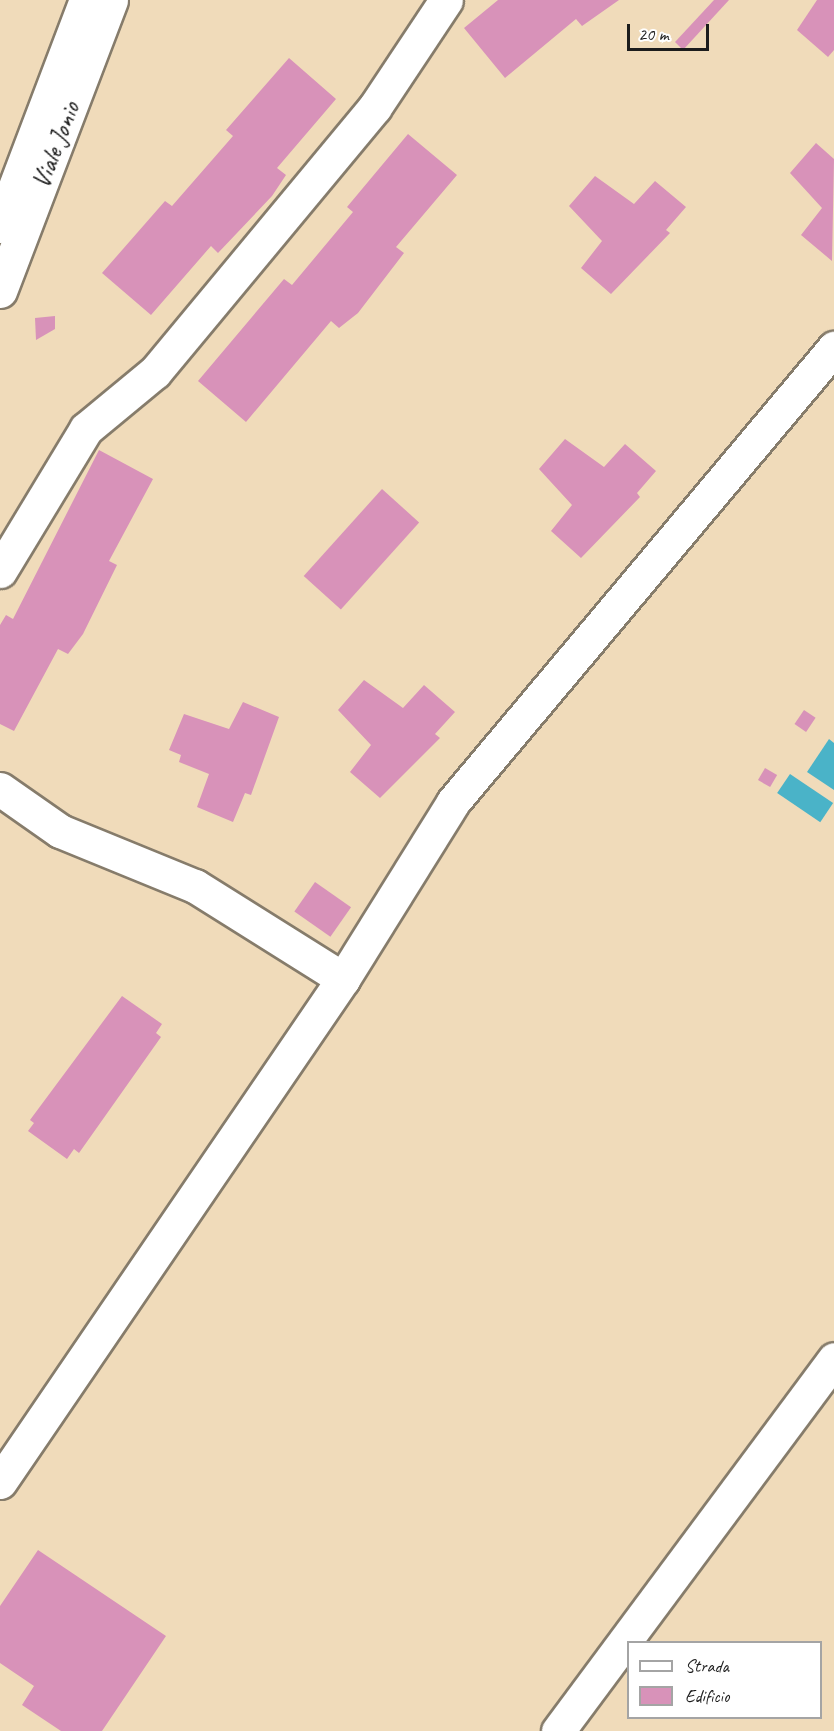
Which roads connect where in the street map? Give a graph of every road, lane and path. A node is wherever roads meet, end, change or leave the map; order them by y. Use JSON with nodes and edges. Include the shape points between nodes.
{"nodes":[{"id":1,"x":86,"y":0,"type":"edge"},
{"id":2,"x":111,"y":0,"type":"edge"},
{"id":3,"x":446,"y":0,"type":"edge"},
{"id":4,"x":0,"y":226,"type":"edge"},
{"id":5,"x":0,"y":291,"type":"edge"},
{"id":6,"x":834,"y":348,"type":"edge"},
{"id":7,"x":0,"y":571,"type":"edge"},
{"id":8,"x":0,"y":789,"type":"edge"},
{"id":9,"x":344,"y":979,"type":"junction"},
{"id":10,"x":834,"y":1359,"type":"edge"},
{"id":11,"x":0,"y":1482,"type":"edge"},
{"id":12,"x":558,"y":1731,"type":"edge"}],
"edges":[{"from":1,"to":4,"type":"main road","name":"Viale Jonio"},
{"from":2,"to":5,"type":"main road","name":"Viale Jonio"},
{"from":3,"to":7,"type":"main road","via":[[375,107],[155,372],[86,429]]},
{"from":6,"to":9,"type":"main road","via":[[453,802]]},
{"from":8,"to":9,"type":"main road","via":[[60,831],[195,886]]},
{"from":9,"to":11,"type":"main road"},
{"from":10,"to":12,"type":"main road"}]}
